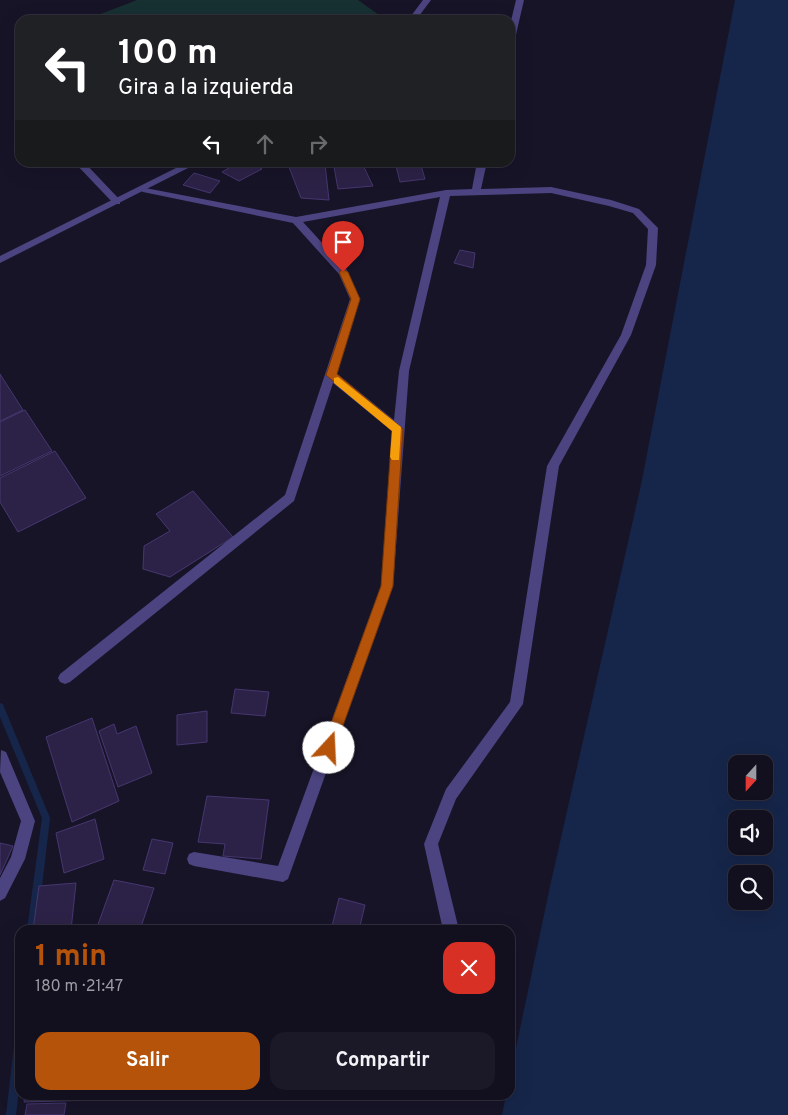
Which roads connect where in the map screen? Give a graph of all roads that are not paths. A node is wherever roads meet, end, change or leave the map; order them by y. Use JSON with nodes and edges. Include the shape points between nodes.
{"nodes":[{"id":1,"x":427,"y":0,"type":"edge"},
{"id":2,"x":520,"y":0,"type":"edge"},
{"id":3,"x":416,"y":15,"type":"edge"},
{"id":4,"x":515,"y":22,"type":"edge"},
{"id":5,"x":83,"y":167,"type":"edge"},
{"id":6,"x":186,"y":167,"type":"edge"},
{"id":7,"x":481,"y":167,"type":"edge"},
{"id":8,"x":143,"y":189,"type":"junction"},
{"id":9,"x":476,"y":192,"type":"junction"},
{"id":10,"x":446,"y":193,"type":"junction"},
{"id":11,"x":116,"y":202,"type":"junction"},
{"id":12,"x":296,"y":220,"type":"junction"},
{"id":13,"x":0,"y":260,"type":"edge"},
{"id":14,"x":331,"y":375,"type":"junction"},
{"id":15,"x":398,"y":429,"type":"junction"},
{"id":16,"x":65,"y":678,"type":"dead end"},
{"id":17,"x":1,"y":757,"type":"dead end"},
{"id":18,"x":194,"y":860,"type":"dead end"},
{"id":19,"x":0,"y":892,"type":"edge"},
{"id":20,"x":450,"y":925,"type":"edge"}],
"edges":[{"from":1,"to":3,"type":"street"},
{"from":2,"to":4,"type":"street"},
{"from":5,"to":11,"type":"street"},
{"from":6,"to":8,"type":"street"},
{"from":7,"to":9,"type":"street"},
{"from":8,"to":11,"type":"street"},
{"from":8,"to":12,"type":"street"},
{"from":9,"to":10,"type":"street"},
{"from":9,"to":20,"type":"street","via":[[551,190],[636,211],[654,228],[651,265],[626,335],[553,466],[516,704],[451,794],[431,844]]},
{"from":10,"to":12,"type":"street"},
{"from":10,"to":15,"type":"street","via":[[404,371]]},
{"from":11,"to":13,"type":"street"},
{"from":12,"to":14,"type":"street","via":[[343,272],[355,299]]},
{"from":14,"to":15,"type":"street"},
{"from":14,"to":16,"type":"street","via":[[290,498]]},
{"from":15,"to":18,"type":"street","via":[[387,586],[283,874]]},
{"from":17,"to":19,"type":"street","via":[[28,821],[18,859]]}]}
